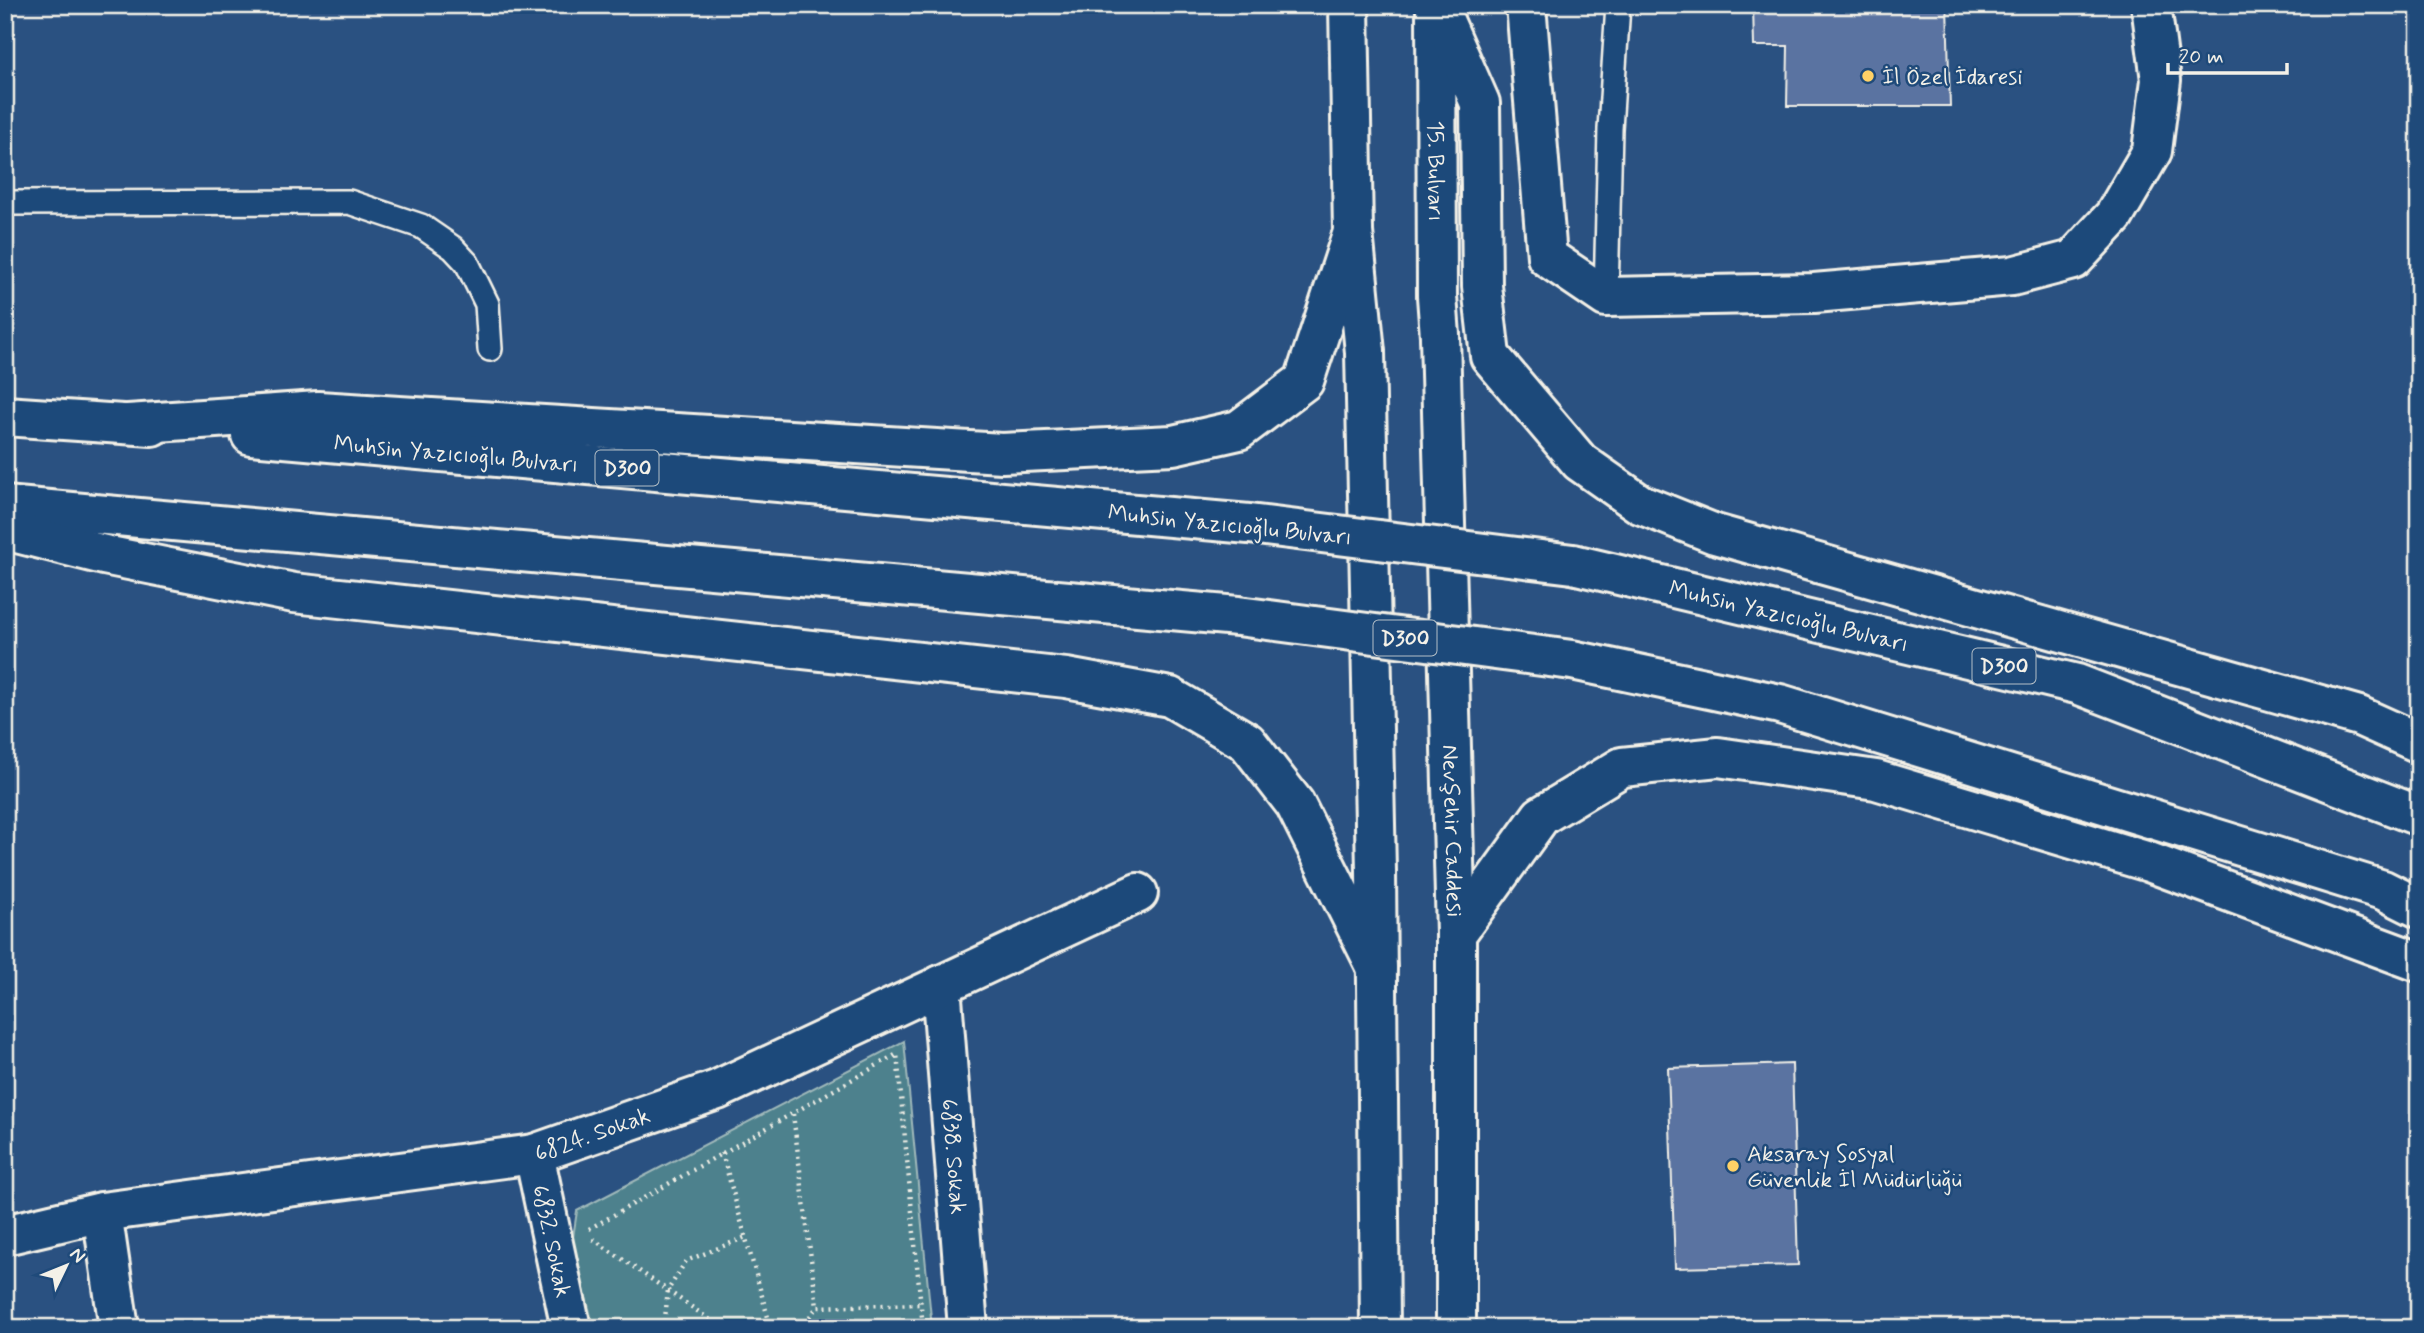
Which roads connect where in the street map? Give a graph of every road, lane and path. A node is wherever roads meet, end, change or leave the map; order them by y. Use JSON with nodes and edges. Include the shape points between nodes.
{"nodes":[{"id":1,"x":1349,"y":5,"type":"edge"},
{"id":2,"x":1437,"y":5,"type":"edge"},
{"id":3,"x":1526,"y":5,"type":"edge"},
{"id":4,"x":1618,"y":5,"type":"edge"},
{"id":5,"x":2151,"y":5,"type":"edge"},
{"id":6,"x":5,"y":203,"type":"edge"},
{"id":7,"x":1353,"y":232,"type":"junction"},
{"id":8,"x":1606,"y":297,"type":"junction"},
{"id":9,"x":1440,"y":336,"type":"joint"},
{"id":10,"x":490,"y":349,"type":"dead end"},
{"id":11,"x":5,"y":416,"type":"edge"},
{"id":12,"x":128,"y":424,"type":"junction"},
{"id":13,"x":5,"y":506,"type":"edge"},
{"id":14,"x":5,"y":530,"type":"edge"},
{"id":15,"x":2419,"y":743,"type":"edge"},
{"id":16,"x":2419,"y":816,"type":"edge"},
{"id":17,"x":1138,"y":893,"type":"dead end"},
{"id":18,"x":2419,"y":908,"type":"edge"},
{"id":19,"x":1456,"y":934,"type":"junction"},
{"id":20,"x":2419,"y":962,"type":"edge"},
{"id":21,"x":1377,"y":968,"type":"junction"},
{"id":22,"x":941,"y":985,"type":"junction"},
{"id":23,"x":793,"y":1114,"type":"junction"},
{"id":24,"x":722,"y":1153,"type":"junction"},
{"id":25,"x":534,"y":1154,"type":"junction"},
{"id":26,"x":102,"y":1212,"type":"junction"},
{"id":27,"x":5,"y":1235,"type":"edge"},
{"id":28,"x":746,"y":1237,"type":"junction"},
{"id":29,"x":668,"y":1290,"type":"junction"},
{"id":30,"x":921,"y":1304,"type":"junction"},
{"id":31,"x":817,"y":1307,"type":"junction"},
{"id":32,"x":119,"y":1328,"type":"edge"},
{"id":33,"x":571,"y":1328,"type":"edge"},
{"id":34,"x":664,"y":1328,"type":"edge"},
{"id":35,"x":722,"y":1328,"type":"edge"},
{"id":36,"x":771,"y":1328,"type":"edge"},
{"id":37,"x":801,"y":1328,"type":"edge"},
{"id":38,"x":923,"y":1328,"type":"edge"},
{"id":39,"x":968,"y":1328,"type":"edge"},
{"id":40,"x":1380,"y":1328,"type":"edge"},
{"id":41,"x":1456,"y":1328,"type":"edge"}],
"edges":[{"from":1,"to":7,"type":"main road"},
{"from":2,"to":9,"type":"main road","name":"15. Bulvarı"},
{"from":2,"to":15,"type":"main road","via":[[1480,103],[1482,286],[1490,356],[1580,462],[1640,504],[1715,534],[2359,716]]},
{"from":3,"to":8,"type":"main road","via":[[1546,257]]},
{"from":4,"to":8,"type":"lane"},
{"from":5,"to":8,"type":"main road","via":[[2161,80],[2152,151],[2114,216],[2073,260],[2012,276],[1827,292]]},
{"from":6,"to":10,"type":"lane","via":[[349,202],[421,226],[453,248],[467,263],[487,303]]},
{"from":7,"to":12,"type":"main road","via":[[1304,382],[1239,430],[1173,445],[1002,453],[318,411]]},
{"from":7,"to":21,"type":"main road","via":[[1365,352]]},
{"from":9,"to":19,"type":"main road","name":"Nevşehir Caddesi"},
{"from":11,"to":12,"type":"main road","name":"Muhsin Yazıcıoğlu Bulvarı","number":"D300"},
{"from":12,"to":16,"type":"main road","name":"Muhsin Yazıcıoğlu Bulvarı","number":"D300","bridge":true,"via":[[1249,524],[1573,564],[2077,684]]},
{"from":13,"to":18,"type":"main road","number":"D300","bridge":true,"via":[[1238,616],[1572,660],[1780,704],[2383,890]]},
{"from":14,"to":21,"type":"main road","via":[[294,593],[1066,678],[1170,697],[1247,742],[1295,804]]},
{"from":17,"to":22,"type":"main road","name":"6824. Sokak"},
{"from":19,"to":20,"type":"main road","via":[[1541,816],[1622,767],[1718,757],[1876,780],[2149,862]]},
{"from":19,"to":41,"type":"main road","name":"Nevşehir Caddesi"},
{"from":21,"to":40,"type":"main road"},
{"from":22,"to":25,"type":"main road","name":"6824. Sokak","via":[[717,1090]]},
{"from":22,"to":39,"type":"main road","name":"6838. Sokak"},
{"from":23,"to":24,"type":"path"},
{"from":23,"to":30,"type":"path","via":[[897,1054]]},
{"from":23,"to":31,"type":"path"},
{"from":24,"to":28,"type":"path"},
{"from":24,"to":29,"type":"path","via":[[583,1232]]},
{"from":25,"to":26,"type":"main road","name":"6824. Sokak"},
{"from":25,"to":33,"type":"main road","name":"6832. Sokak"},
{"from":26,"to":27,"type":"main road","name":"6824. Sokak"},
{"from":26,"to":32,"type":"main road"},
{"from":28,"to":29,"type":"path","via":[[686,1261]]},
{"from":28,"to":36,"type":"path"},
{"from":29,"to":34,"type":"path"},
{"from":29,"to":35,"type":"path"},
{"from":30,"to":31,"type":"path"},
{"from":30,"to":38,"type":"path"},
{"from":31,"to":37,"type":"path"}]}
